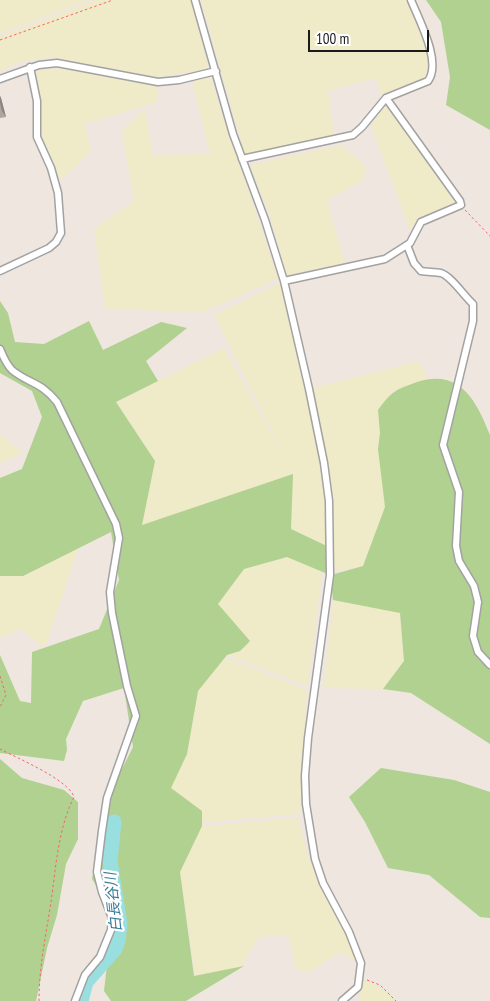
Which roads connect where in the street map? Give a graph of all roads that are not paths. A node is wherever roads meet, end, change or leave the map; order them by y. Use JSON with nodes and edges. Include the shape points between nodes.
{"nodes":[{"id":1,"x":195,"y":0,"type":"edge"},
{"id":2,"x":411,"y":0,"type":"edge"},
{"id":3,"x":30,"y":68,"type":"junction"},
{"id":4,"x":216,"y":70,"type":"junction"},
{"id":5,"x":0,"y":80,"type":"edge"},
{"id":6,"x":386,"y":98,"type":"junction"},
{"id":7,"x":242,"y":159,"type":"junction"},
{"id":8,"x":407,"y":245,"type":"junction"},
{"id":9,"x":0,"y":271,"type":"edge"},
{"id":10,"x":284,"y":281,"type":"junction"},
{"id":11,"x":0,"y":349,"type":"edge"},
{"id":12,"x":490,"y":665,"type":"edge"},
{"id":13,"x":75,"y":1001,"type":"edge"},
{"id":14,"x":342,"y":1001,"type":"edge"}],
"edges":[{"from":1,"to":4,"type":"street"},
{"from":2,"to":6,"type":"street","via":[[432,53],[432,76],[428,81]]},
{"from":3,"to":4,"type":"street","via":[[64,63],[158,82]]},
{"from":3,"to":5,"type":"street"},
{"from":3,"to":9,"type":"street","via":[[37,101],[37,137],[58,193],[61,233],[48,248]]},
{"from":4,"to":7,"type":"street"},
{"from":6,"to":7,"type":"street","via":[[353,134]]},
{"from":6,"to":8,"type":"street","via":[[462,205],[421,222]]},
{"from":7,"to":10,"type":"street"},
{"from":8,"to":10,"type":"street","via":[[385,259]]},
{"from":8,"to":12,"type":"street","via":[[421,271],[442,274],[450,279],[473,304],[473,322],[443,445],[459,492],[456,546],[459,561],[474,586],[478,602],[473,636],[478,652]]},
{"from":10,"to":14,"type":"street","via":[[310,389],[329,501],[330,575],[305,776],[309,831],[315,859],[361,962],[358,987]]},
{"from":11,"to":13,"type":"street","via":[[13,370],[46,389],[57,402],[116,524],[119,538],[110,592],[127,686],[136,716],[107,798],[97,872],[112,918],[110,930],[100,957],[85,975]]}]}
